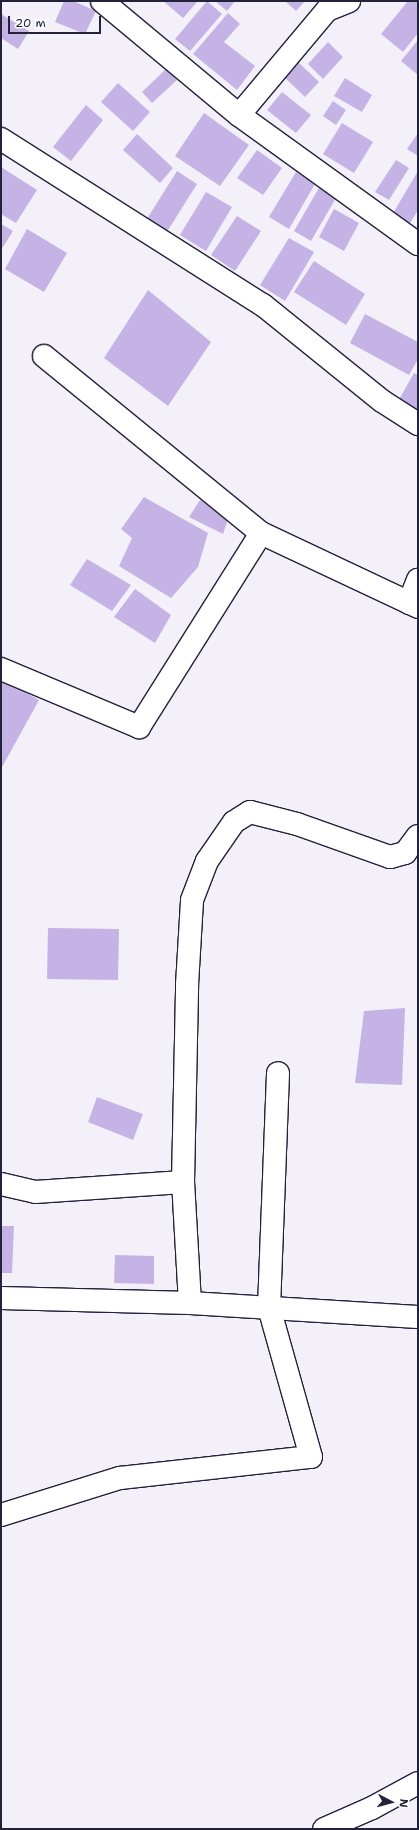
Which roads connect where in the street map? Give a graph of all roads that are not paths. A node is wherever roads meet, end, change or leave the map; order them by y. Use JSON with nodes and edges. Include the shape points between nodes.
{"nodes":[{"id":1,"x":102,"y":1,"type":"edge"},
{"id":2,"x":349,"y":1,"type":"edge"},
{"id":3,"x":239,"y":115,"type":"junction"},
{"id":4,"x":1,"y":139,"type":"edge"},
{"id":5,"x":418,"y":244,"type":"edge"},
{"id":6,"x":44,"y":356,"type":"dead end"},
{"id":7,"x":418,"y":424,"type":"edge"},
{"id":8,"x":261,"y":533,"type":"junction"},
{"id":9,"x":418,"y":580,"type":"edge"},
{"id":10,"x":414,"y":605,"type":"edge"},
{"id":11,"x":1,"y":669,"type":"edge"},
{"id":12,"x":418,"y":836,"type":"edge"},
{"id":13,"x":278,"y":1073,"type":"dead end"},
{"id":14,"x":183,"y":1182,"type":"junction"},
{"id":15,"x":1,"y":1184,"type":"edge"},
{"id":16,"x":1,"y":1298,"type":"edge"},
{"id":17,"x":190,"y":1303,"type":"junction"},
{"id":18,"x":269,"y":1308,"type":"junction"},
{"id":19,"x":418,"y":1317,"type":"edge"},
{"id":20,"x":1,"y":1515,"type":"edge"},
{"id":21,"x":418,"y":1783,"type":"edge"},
{"id":22,"x":324,"y":1829,"type":"edge"}],
"edges":[{"from":1,"to":3,"type":"street"},
{"from":2,"to":3,"type":"street","via":[[327,10]]},
{"from":3,"to":5,"type":"street"},
{"from":4,"to":7,"type":"street","via":[[263,305],[382,400]]},
{"from":6,"to":8,"type":"street"},
{"from":8,"to":10,"type":"street"},
{"from":8,"to":11,"type":"street","via":[[139,728]]},
{"from":9,"to":10,"type":"street"},
{"from":12,"to":14,"type":"street","via":[[405,853],[390,857],[297,824],[250,812],[234,822],[207,861],[192,900],[187,985]]},
{"from":13,"to":18,"type":"street"},
{"from":14,"to":15,"type":"street","via":[[35,1192]]},
{"from":14,"to":17,"type":"street"},
{"from":16,"to":17,"type":"street"},
{"from":17,"to":18,"type":"street"},
{"from":18,"to":19,"type":"street"},
{"from":18,"to":20,"type":"street","via":[[311,1457],[120,1478]]},
{"from":21,"to":22,"type":"street","via":[[372,1808]]}]}
